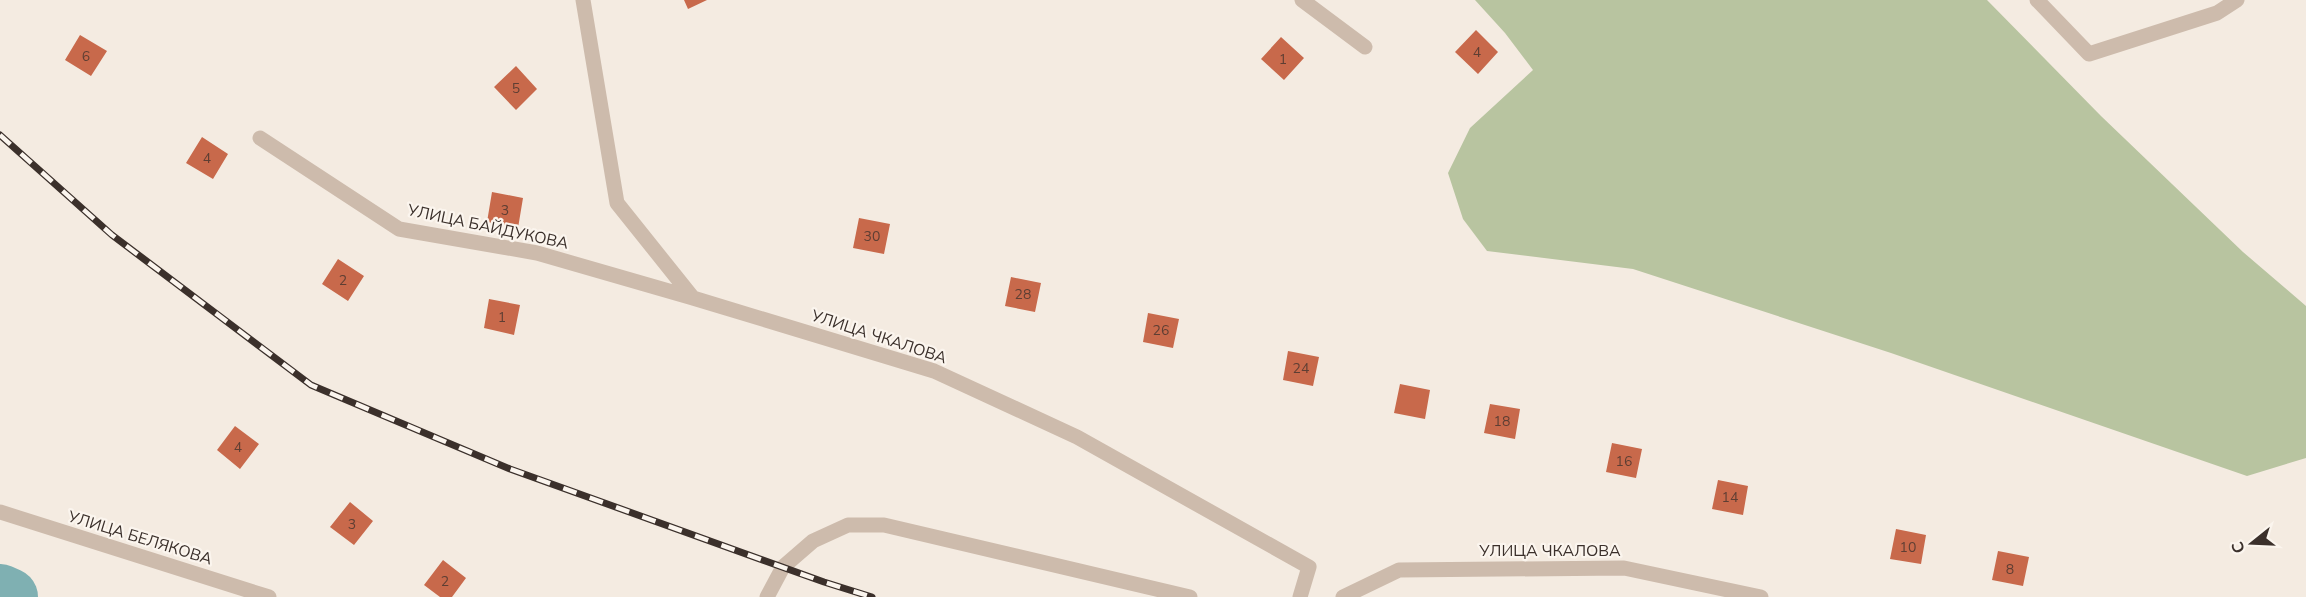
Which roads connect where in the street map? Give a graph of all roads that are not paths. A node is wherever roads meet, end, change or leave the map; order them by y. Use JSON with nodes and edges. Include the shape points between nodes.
{"nodes":[{"id":1,"x":583,"y":0,"type":"edge"},
{"id":2,"x":1302,"y":0,"type":"edge"},
{"id":3,"x":2037,"y":0,"type":"edge"},
{"id":4,"x":2237,"y":0,"type":"edge"},
{"id":5,"x":1365,"y":47,"type":"dead end"},
{"id":6,"x":260,"y":138,"type":"dead end"},
{"id":7,"x":693,"y":298,"type":"junction"},
{"id":8,"x":0,"y":512,"type":"edge"},
{"id":9,"x":269,"y":597,"type":"edge"},
{"id":10,"x":766,"y":597,"type":"edge"},
{"id":11,"x":1190,"y":597,"type":"edge"},
{"id":12,"x":1300,"y":597,"type":"edge"},
{"id":13,"x":1343,"y":597,"type":"edge"},
{"id":14,"x":1761,"y":597,"type":"edge"}],
"edges":[{"from":1,"to":7,"type":"street","via":[[617,203]]},
{"from":2,"to":5,"type":"street"},
{"from":3,"to":4,"type":"street","via":[[2089,54],[2217,13]]},
{"from":6,"to":7,"type":"street","name":"УЛИЦА БАЙДУКОВА","via":[[399,229],[537,253]]},
{"from":7,"to":12,"type":"street","name":"УЛИЦА ЧКАЛОВА","via":[[934,371],[1077,438],[1309,567]]},
{"from":8,"to":9,"type":"street","name":"УЛИЦА БЕЛЯКОВА"},
{"from":10,"to":11,"type":"street","via":[[783,567],[813,541],[848,525],[884,525]]},
{"from":13,"to":14,"type":"street","name":"УЛИЦА ЧКАЛОВА","via":[[1399,570],[1624,568]]}]}
